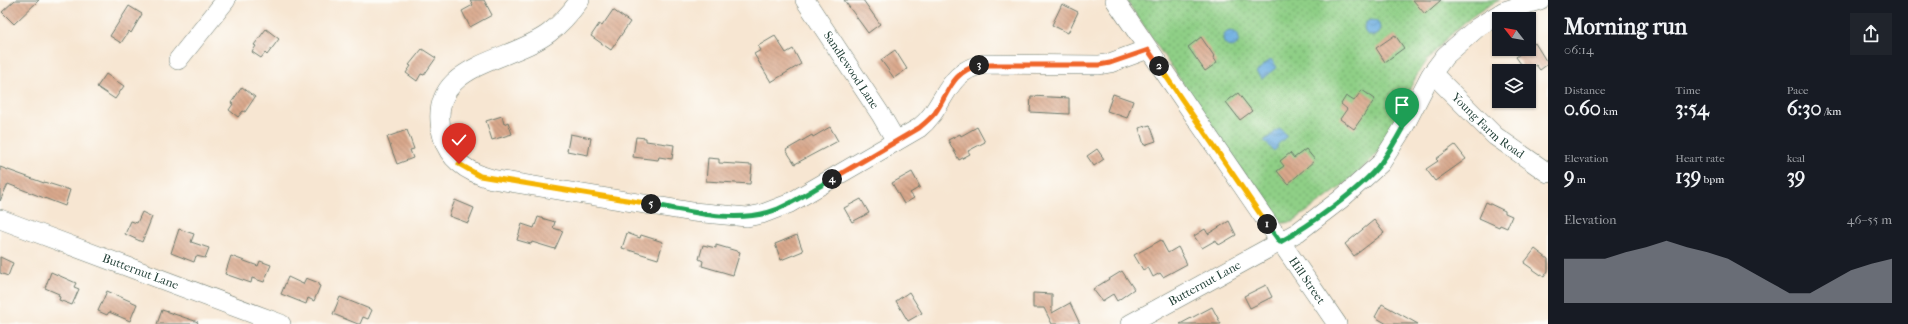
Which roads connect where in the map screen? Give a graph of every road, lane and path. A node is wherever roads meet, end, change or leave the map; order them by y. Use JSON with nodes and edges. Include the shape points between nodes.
{"nodes":[{"id":1,"x":226,"y":0,"type":"edge"},
{"id":2,"x":580,"y":0,"type":"edge"},
{"id":3,"x":805,"y":0,"type":"edge"},
{"id":4,"x":1115,"y":0,"type":"edge"},
{"id":5,"x":1540,"y":0,"type":"edge"},
{"id":6,"x":1148,"y":50,"type":"junction"},
{"id":7,"x":178,"y":60,"type":"dead end"},
{"id":8,"x":1432,"y":73,"type":"junction"},
{"id":9,"x":896,"y":141,"type":"junction"},
{"id":10,"x":1548,"y":173,"type":"edge"},
{"id":11,"x":0,"y":219,"type":"edge"},
{"id":12,"x":1280,"y":242,"type":"junction"},
{"id":13,"x":281,"y":324,"type":"edge"},
{"id":14,"x":1130,"y":324,"type":"edge"},
{"id":15,"x":1337,"y":324,"type":"edge"}],
"edges":[{"from":1,"to":7,"type":"street"},
{"from":2,"to":9,"type":"street","via":[[570,14],[548,34],[471,68],[460,75],[452,85],[441,108],[439,120],[444,143],[459,164],[480,176],[693,212],[747,216],[762,214],[788,204]]},
{"from":3,"to":9,"type":"street","name":"Sandlewood Lane"},
{"from":4,"to":6,"type":"street","name":"Hill Street"},
{"from":5,"to":8,"type":"street","name":"Butternut Lane","via":[[1504,11],[1478,27],[1445,56]]},
{"from":6,"to":9,"type":"street","via":[[1099,65],[977,65],[955,78],[929,120]]},
{"from":6,"to":12,"type":"street","name":"Hill Street"},
{"from":8,"to":10,"type":"street","name":"Young Farm Road","via":[[1495,136]]},
{"from":8,"to":12,"type":"street","name":"Butternut Lane","via":[[1381,164],[1341,199],[1298,232]]},
{"from":11,"to":13,"type":"street","name":"Butternut Lane"},
{"from":12,"to":14,"type":"street","name":"Butternut Lane"},
{"from":12,"to":15,"type":"street","name":"Hill Street"}]}
